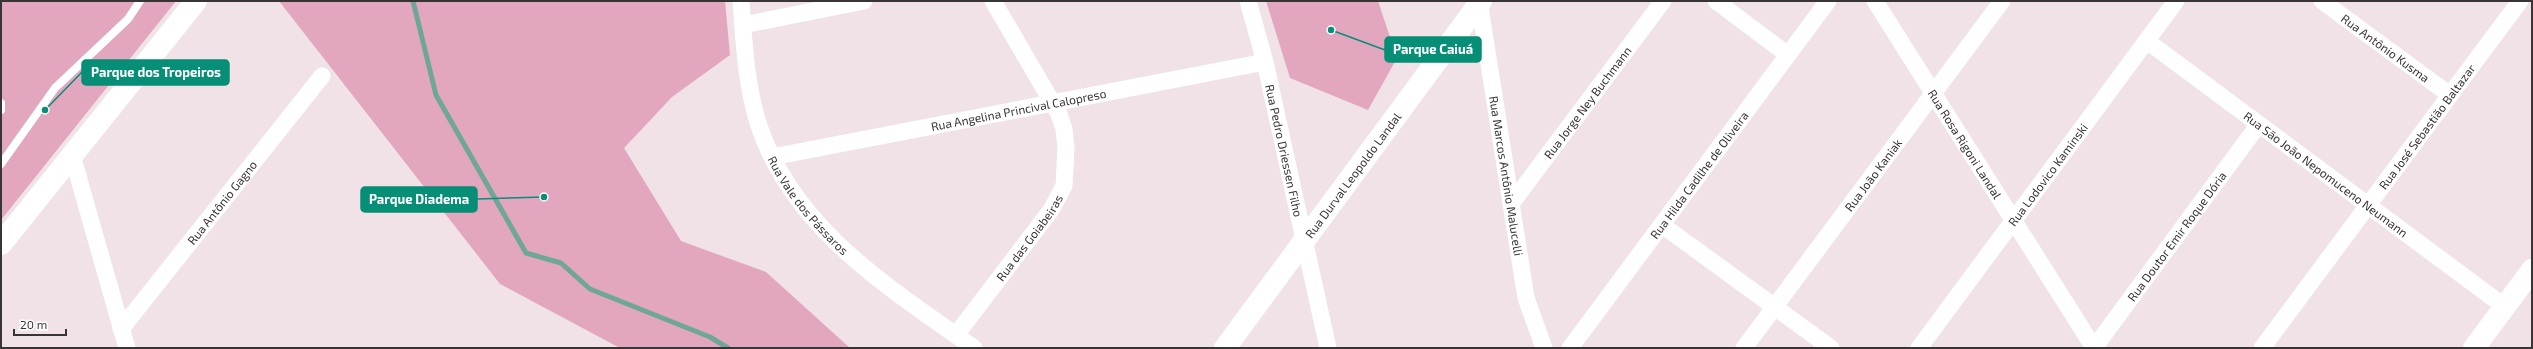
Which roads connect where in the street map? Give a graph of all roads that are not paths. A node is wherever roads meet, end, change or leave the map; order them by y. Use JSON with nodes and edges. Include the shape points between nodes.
{"nodes":[{"id":1,"x":140,"y":1,"type":"edge"},
{"id":2,"x":196,"y":1,"type":"edge"},
{"id":3,"x":741,"y":1,"type":"edge"},
{"id":4,"x":864,"y":1,"type":"edge"},
{"id":5,"x":993,"y":1,"type":"edge"},
{"id":6,"x":1248,"y":1,"type":"edge"},
{"id":7,"x":1663,"y":1,"type":"edge"},
{"id":8,"x":1716,"y":1,"type":"edge"},
{"id":9,"x":1828,"y":1,"type":"edge"},
{"id":10,"x":1875,"y":1,"type":"edge"},
{"id":11,"x":2002,"y":1,"type":"edge"},
{"id":12,"x":2176,"y":1,"type":"edge"},
{"id":13,"x":2322,"y":1,"type":"edge"},
{"id":14,"x":2520,"y":1,"type":"edge"},
{"id":15,"x":1480,"y":2,"type":"edge"},
{"id":16,"x":743,"y":25,"type":"junction"},
{"id":17,"x":2147,"y":41,"type":"junction"},
{"id":18,"x":1788,"y":55,"type":"junction"},
{"id":19,"x":1265,"y":62,"type":"junction"},
{"id":20,"x":322,"y":76,"type":"dead end"},
{"id":21,"x":1934,"y":94,"type":"junction"},
{"id":22,"x":2450,"y":95,"type":"junction"},
{"id":23,"x":1,"y":103,"type":"edge"},
{"id":24,"x":1054,"y":103,"type":"junction"},
{"id":25,"x":1,"y":110,"type":"edge"},
{"id":26,"x":2259,"y":124,"type":"junction"},
{"id":27,"x":72,"y":155,"type":"junction"},
{"id":28,"x":772,"y":158,"type":"junction"},
{"id":29,"x":1,"y":164,"type":"edge"},
{"id":30,"x":1511,"y":204,"type":"junction"},
{"id":31,"x":2368,"y":205,"type":"junction"},
{"id":32,"x":2014,"y":220,"type":"junction"},
{"id":33,"x":1662,"y":225,"type":"junction"},
{"id":34,"x":1304,"y":240,"type":"junction"},
{"id":35,"x":1,"y":244,"type":"edge"},
{"id":36,"x":2532,"y":270,"type":"edge"},
{"id":37,"x":1775,"y":307,"type":"junction"},
{"id":38,"x":2505,"y":307,"type":"junction"},
{"id":39,"x":121,"y":329,"type":"junction"},
{"id":40,"x":956,"y":335,"type":"junction"},
{"id":41,"x":127,"y":348,"type":"edge"},
{"id":42,"x":974,"y":348,"type":"edge"},
{"id":43,"x":1224,"y":348,"type":"edge"},
{"id":44,"x":1328,"y":348,"type":"edge"},
{"id":45,"x":1544,"y":348,"type":"edge"},
{"id":46,"x":1570,"y":348,"type":"edge"},
{"id":47,"x":1744,"y":348,"type":"edge"},
{"id":48,"x":1831,"y":348,"type":"edge"},
{"id":49,"x":1919,"y":348,"type":"edge"},
{"id":50,"x":2094,"y":348,"type":"edge"},
{"id":51,"x":2262,"y":348,"type":"edge"},
{"id":52,"x":2474,"y":348,"type":"edge"}],
"edges":[{"from":1,"to":29,"type":"lane","via":[[128,19],[55,88]]},
{"from":2,"to":27,"type":"street"},
{"from":3,"to":16,"type":"street","name":"Rua Vale dos Pássaros"},
{"from":4,"to":16,"type":"street"},
{"from":5,"to":24,"type":"street","name":"Rua das Goiabeiras"},
{"from":6,"to":19,"type":"street","name":"Rua Pedro Driessen Filho"},
{"from":7,"to":30,"type":"street","name":"Rua Jorge Ney Buchmann"},
{"from":8,"to":18,"type":"street"},
{"from":9,"to":18,"type":"street","name":"Rua Hilda Cadilhe de Oliveira"},
{"from":10,"to":21,"type":"street","name":"Rua Rosa Rigoni Landal"},
{"from":11,"to":21,"type":"street","name":"Rua João Kaniak"},
{"from":12,"to":17,"type":"street","name":"Rua Lodovico Kaminski"},
{"from":13,"to":22,"type":"street","name":"Rua Antônio Kusma"},
{"from":14,"to":22,"type":"street","name":"Rua José Sebastião Baltazar"},
{"from":15,"to":30,"type":"street","name":"Rua Marcos Antônio Malucelli"},
{"from":15,"to":34,"type":"street","name":"Rua Durval Leopoldo Landal"},
{"from":16,"to":28,"type":"street","name":"Rua Vale dos Pássaros","via":[[754,105]]},
{"from":17,"to":26,"type":"street","name":"Rua São João Nepomuceno Neumann"},
{"from":17,"to":32,"type":"street","name":"Rua Lodovico Kaminski"},
{"from":18,"to":33,"type":"street","name":"Rua Hilda Cadilhe de Oliveira"},
{"from":19,"to":24,"type":"street","name":"Rua Angelina Princival Calopreso"},
{"from":19,"to":34,"type":"street","name":"Rua Pedro Driessen Filho"},
{"from":20,"to":39,"type":"street","name":"Rua Antônio Gagno"},
{"from":21,"to":32,"type":"street","name":"Rua Rosa Rigoni Landal"},
{"from":21,"to":37,"type":"street","name":"Rua João Kaniak"},
{"from":22,"to":31,"type":"street","name":"Rua José Sebastião Baltazar"},
{"from":23,"to":25,"type":"lane"},
{"from":24,"to":28,"type":"street","name":"Rua Angelina Princival Calopreso"},
{"from":24,"to":40,"type":"street","name":"Rua das Goiabeiras","via":[[1064,129],[1064,186],[1051,210]]},
{"from":26,"to":31,"type":"street","name":"Rua São João Nepomuceno Neumann"},
{"from":26,"to":50,"type":"street","name":"Rua Doutor Emir Roque Dória"},
{"from":27,"to":35,"type":"street"},
{"from":27,"to":39,"type":"street"},
{"from":28,"to":40,"type":"street","name":"Rua Vale dos Pássaros","via":[[810,215],[846,254]]},
{"from":30,"to":45,"type":"street","name":"Rua Marcos Antônio Malucelli","via":[[1526,298]]},
{"from":31,"to":38,"type":"street","name":"Rua São João Nepomuceno Neumann"},
{"from":31,"to":51,"type":"street","name":"Rua José Sebastião Baltazar"},
{"from":32,"to":49,"type":"street","name":"Rua Lodovico Kaminski"},
{"from":32,"to":50,"type":"street","name":"Rua Rosa Rigoni Landal"},
{"from":33,"to":37,"type":"street"},
{"from":33,"to":46,"type":"street","name":"Rua Hilda Cadilhe de Oliveira"},
{"from":34,"to":43,"type":"street","name":"Rua Durval Leopoldo Landal"},
{"from":34,"to":44,"type":"street","name":"Rua Pedro Driessen Filho"},
{"from":36,"to":38,"type":"street"},
{"from":37,"to":47,"type":"street","name":"Rua João Kaniak"},
{"from":37,"to":48,"type":"street"},
{"from":38,"to":52,"type":"street"},
{"from":39,"to":41,"type":"street"},
{"from":40,"to":42,"type":"street","name":"Rua Vale dos Pássaros"}]}
